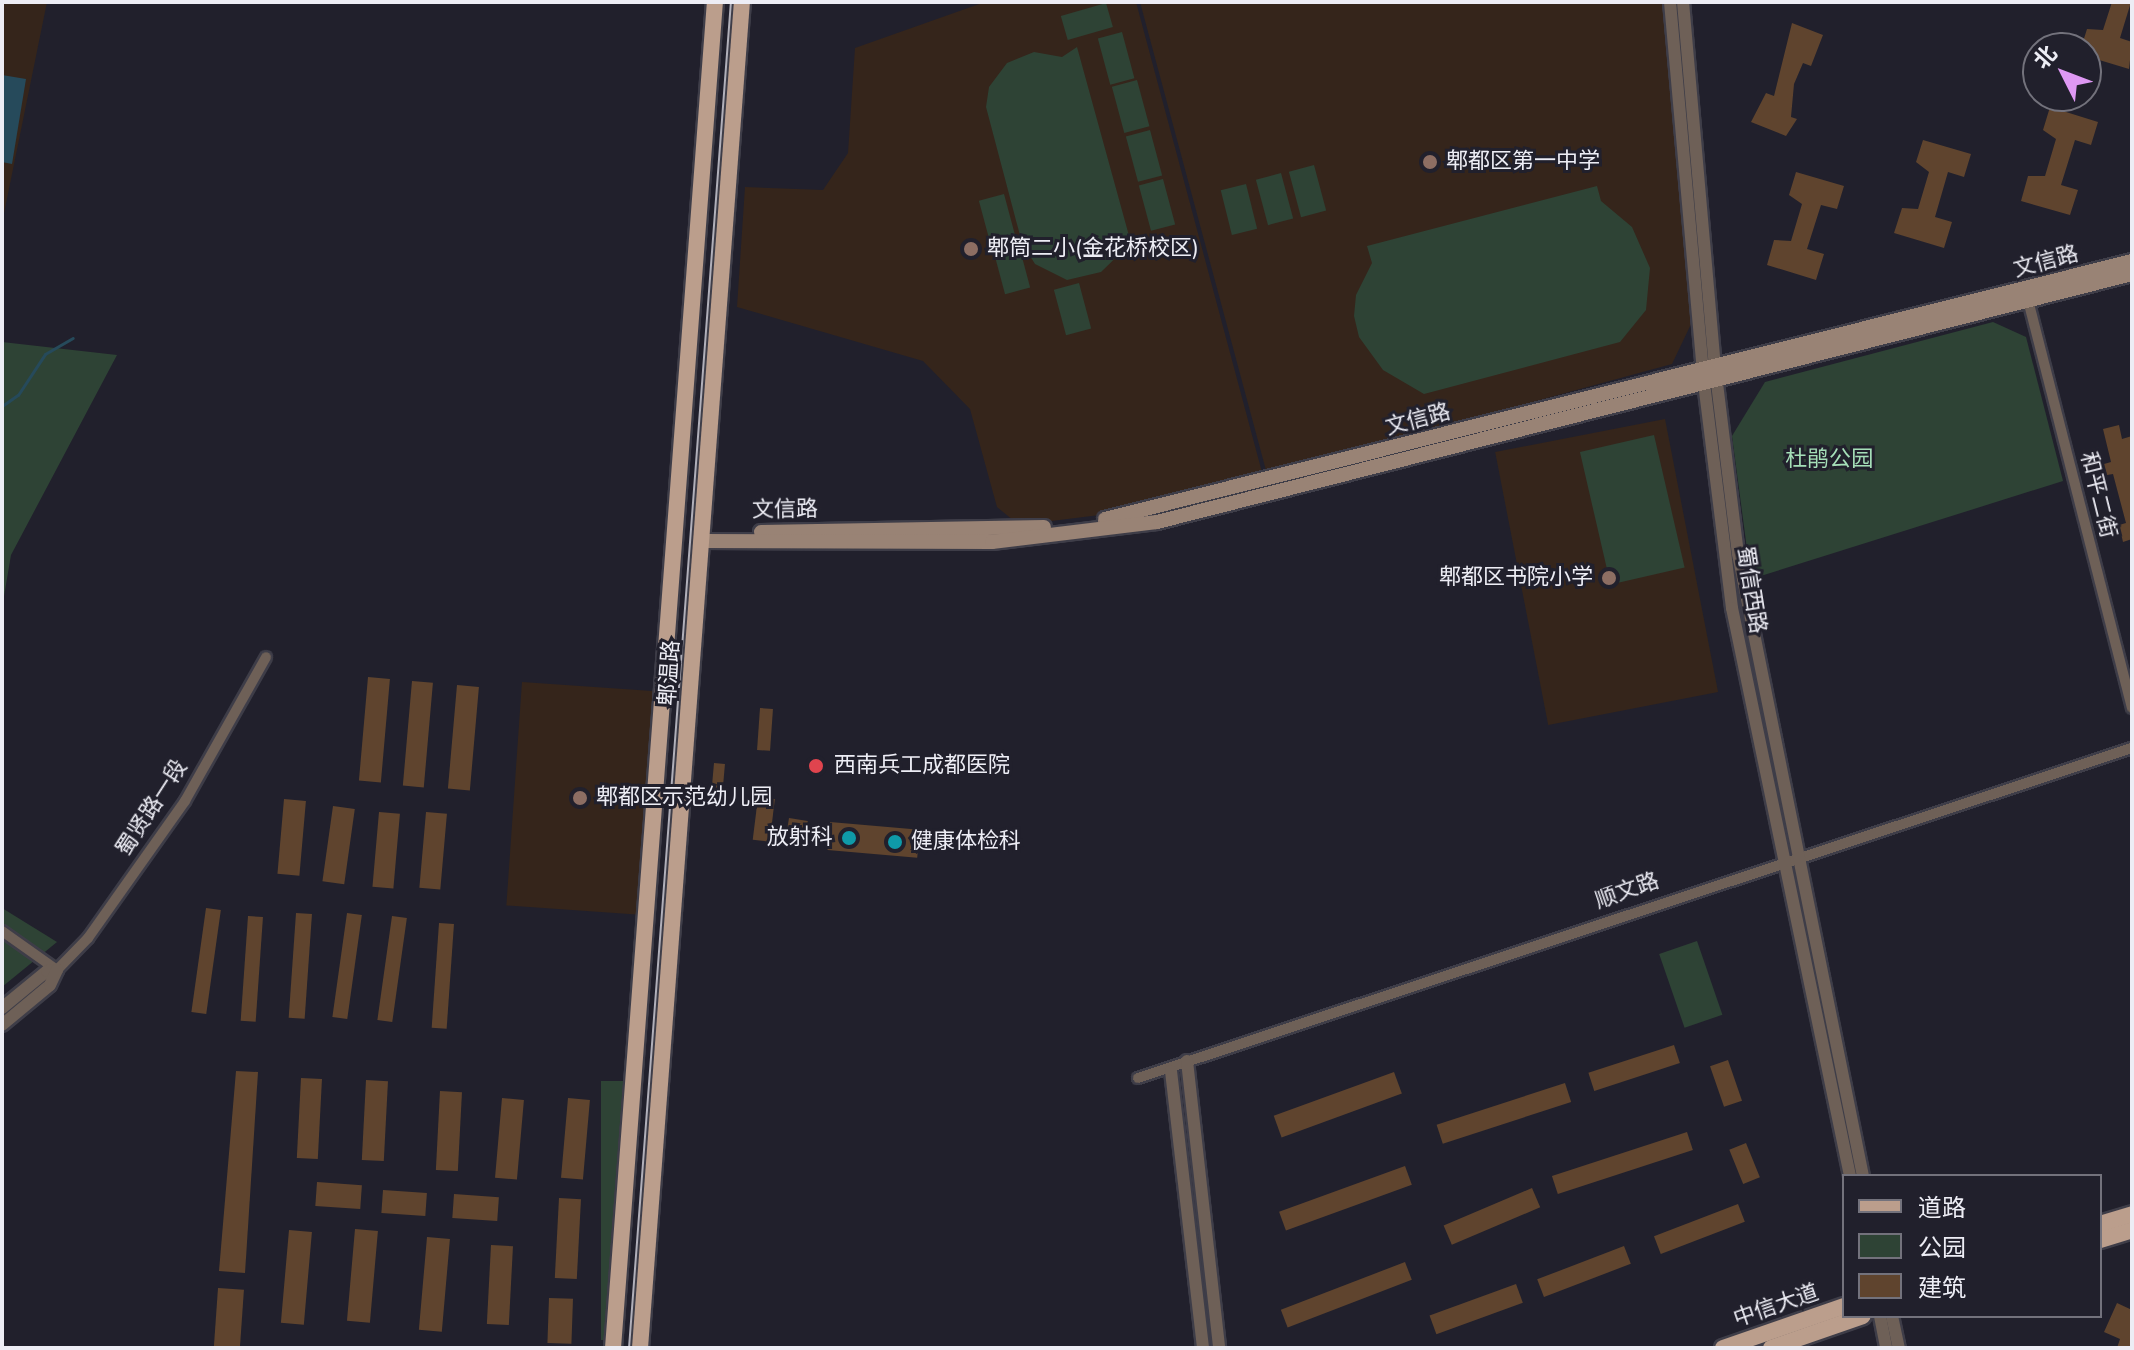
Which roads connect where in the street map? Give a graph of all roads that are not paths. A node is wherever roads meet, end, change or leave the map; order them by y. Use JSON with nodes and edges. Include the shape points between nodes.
{"nodes":[{"id":1,"x":715,"y":2,"type":"edge"},
{"id":2,"x":742,"y":2,"type":"edge"},
{"id":3,"x":1670,"y":2,"type":"edge"},
{"id":4,"x":1683,"y":2,"type":"edge"},
{"id":5,"x":2132,"y":261,"type":"edge"},
{"id":6,"x":2132,"y":274,"type":"edge"},
{"id":7,"x":2027,"y":296,"type":"junction"},
{"id":8,"x":1709,"y":375,"type":"junction"},
{"id":9,"x":702,"y":537,"type":"junction"},
{"id":10,"x":266,"y":657,"type":"dead end"},
{"id":11,"x":2132,"y":708,"type":"edge"},
{"id":12,"x":2132,"y":748,"type":"edge"},
{"id":13,"x":1797,"y":855,"type":"junction"},
{"id":14,"x":1784,"y":859,"type":"junction"},
{"id":15,"x":2,"y":931,"type":"edge"},
{"id":16,"x":57,"y":970,"type":"junction"},
{"id":17,"x":2,"y":1008,"type":"edge"},
{"id":18,"x":2,"y":1025,"type":"edge"},
{"id":19,"x":1187,"y":1061,"type":"junction"},
{"id":20,"x":1171,"y":1071,"type":"junction"},
{"id":21,"x":1138,"y":1078,"type":"dead end"},
{"id":22,"x":1850,"y":1174,"type":"edge"},
{"id":23,"x":1863,"y":1174,"type":"edge"},
{"id":24,"x":2132,"y":1214,"type":"edge"},
{"id":25,"x":2102,"y":1223,"type":"edge"},
{"id":26,"x":2132,"y":1230,"type":"edge"},
{"id":27,"x":2102,"y":1239,"type":"edge"},
{"id":28,"x":1842,"y":1307,"type":"edge"},
{"id":29,"x":1857,"y":1318,"type":"edge"},
{"id":30,"x":1880,"y":1318,"type":"edge"},
{"id":31,"x":1892,"y":1318,"type":"edge"},
{"id":32,"x":613,"y":1348,"type":"edge"},
{"id":33,"x":640,"y":1348,"type":"edge"},
{"id":34,"x":1203,"y":1348,"type":"edge"},
{"id":35,"x":1219,"y":1348,"type":"edge"},
{"id":36,"x":1723,"y":1348,"type":"edge"},
{"id":37,"x":1771,"y":1348,"type":"edge"},
{"id":38,"x":1886,"y":1348,"type":"edge"},
{"id":39,"x":1899,"y":1348,"type":"edge"}],
"edges":[{"from":1,"to":32,"type":"main road","name":"郫温路"},
{"from":2,"to":9,"type":"main road","name":"郫温路"},
{"from":3,"to":8,"type":"street","name":"蜀信西路"},
{"from":4,"to":8,"type":"street","name":"蜀信西路"},
{"from":5,"to":7,"type":"main road","name":"文信路"},
{"from":6,"to":7,"type":"main road"},
{"from":7,"to":8,"type":"main road","name":"文信路"},
{"from":7,"to":11,"type":"street","name":"和平二街"},
{"from":8,"to":9,"type":"main road","name":"文信路","via":[[1157,522],[992,542]]},
{"from":8,"to":13,"type":"street","name":"蜀信西路"},
{"from":8,"to":14,"type":"street","name":"蜀信西路","via":[[1732,608]]},
{"from":9,"to":33,"type":"main road","name":"郫温路"},
{"from":10,"to":16,"type":"street","name":"蜀贤路一段","via":[[185,801],[88,938]]},
{"from":12,"to":13,"type":"street","name":"顺文路"},
{"from":13,"to":14,"type":"street","name":"顺文路"},
{"from":13,"to":23,"type":"street","name":"蜀信西路"},
{"from":14,"to":19,"type":"street","name":"顺文路"},
{"from":14,"to":22,"type":"street","name":"蜀信西路"},
{"from":15,"to":16,"type":"street"},
{"from":16,"to":17,"type":"street","name":"蜀贤路一段","via":[[47,971]]},
{"from":16,"to":18,"type":"street","name":"蜀贤路一段","via":[[50,985]]},
{"from":19,"to":20,"type":"street","name":"顺文路"},
{"from":19,"to":35,"type":"street"},
{"from":20,"to":21,"type":"street","name":"顺文路"},
{"from":20,"to":34,"type":"street"},
{"from":24,"to":25,"type":"main road"},
{"from":26,"to":27,"type":"main road"},
{"from":28,"to":36,"type":"main road","name":"中信大道"},
{"from":29,"to":37,"type":"main road","name":"中信大道"},
{"from":30,"to":38,"type":"street"},
{"from":31,"to":39,"type":"street"}]}
